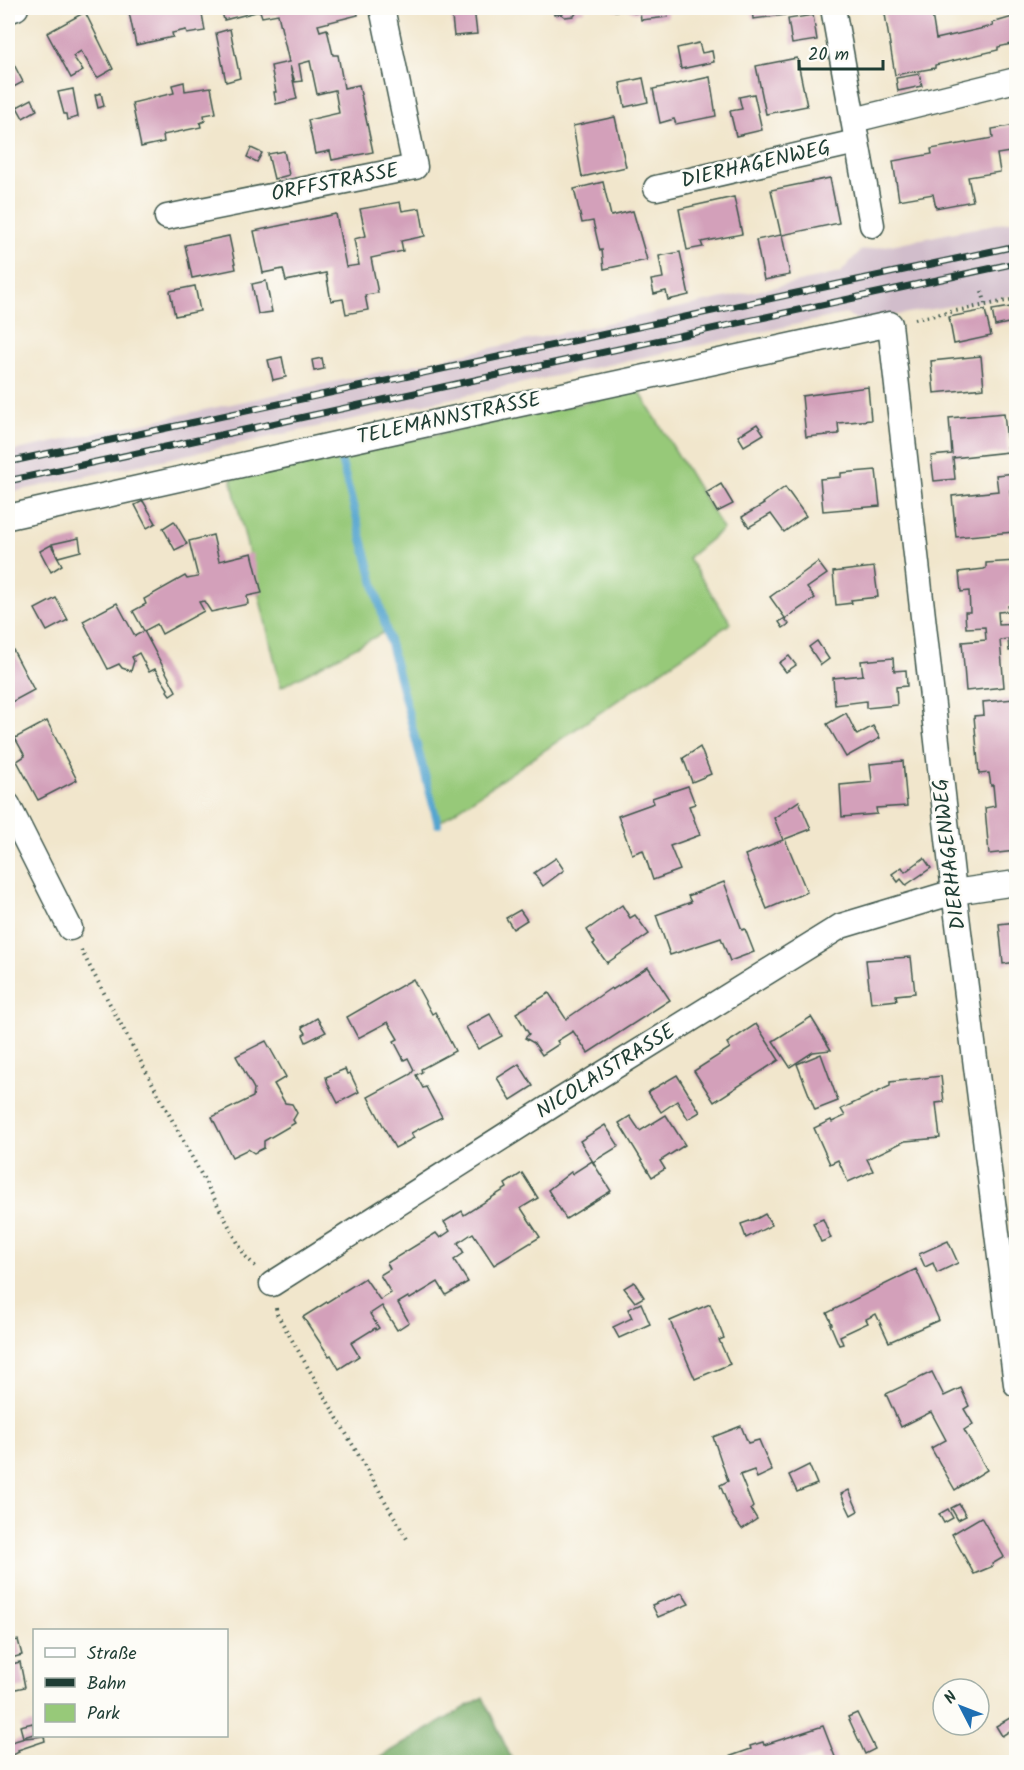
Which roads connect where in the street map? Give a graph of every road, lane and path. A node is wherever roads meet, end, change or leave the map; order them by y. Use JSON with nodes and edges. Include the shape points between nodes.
{"nodes":[{"id":1,"x":16,"y":8,"type":"edge"},
{"id":2,"x":382,"y":8,"type":"edge"},
{"id":3,"x":834,"y":8,"type":"edge"},
{"id":4,"x":8,"y":11,"type":"edge"},
{"id":5,"x":1017,"y":80,"type":"edge"},
{"id":6,"x":855,"y":131,"type":"junction"},
{"id":7,"x":657,"y":188,"type":"dead end"},
{"id":8,"x":167,"y":217,"type":"dead end"},
{"id":9,"x":872,"y":225,"type":"dead end"},
{"id":10,"x":982,"y":291,"type":"dead end"},
{"id":11,"x":1017,"y":299,"type":"edge"},
{"id":12,"x":986,"y":306,"type":"junction"},
{"id":13,"x":890,"y":324,"type":"junction"},
{"id":14,"x":8,"y":518,"type":"edge"},
{"id":15,"x":8,"y":805,"type":"edge"},
{"id":16,"x":1017,"y":883,"type":"edge"},
{"id":17,"x":954,"y":891,"type":"junction"},
{"id":18,"x":70,"y":928,"type":"joint"},
{"id":19,"x":272,"y":1284,"type":"junction"},
{"id":20,"x":1017,"y":1384,"type":"edge"},
{"id":21,"x":407,"y":1539,"type":"dead end"}],
"edges":[{"from":1,"to":4,"type":"street"},
{"from":2,"to":8,"type":"street","name":"ORFFSTRASSE","via":[[415,167]]},
{"from":3,"to":6,"type":"street","name":"DIERHAGENWEG"},
{"from":5,"to":6,"type":"street"},
{"from":6,"to":7,"type":"street","name":"DIERHAGENWEG"},
{"from":6,"to":9,"type":"street","name":"DIERHAGENWEG"},
{"from":10,"to":12,"type":"path"},
{"from":11,"to":12,"type":"path"},
{"from":12,"to":13,"type":"path"},
{"from":13,"to":14,"type":"street","name":"TELEMANNSTRASSE"},
{"from":13,"to":17,"type":"street","name":"DIERHAGENWEG"},
{"from":15,"to":18,"type":"street"},
{"from":16,"to":17,"type":"street","name":"NICOLAISTRASSE"},
{"from":17,"to":19,"type":"street","name":"NICOLAISTRASSE","via":[[841,926]]},
{"from":17,"to":20,"type":"street","name":"DIERHAGENWEG"},
{"from":18,"to":19,"type":"path","via":[[245,1256]]},
{"from":19,"to":21,"type":"path","via":[[278,1314]]}]}
